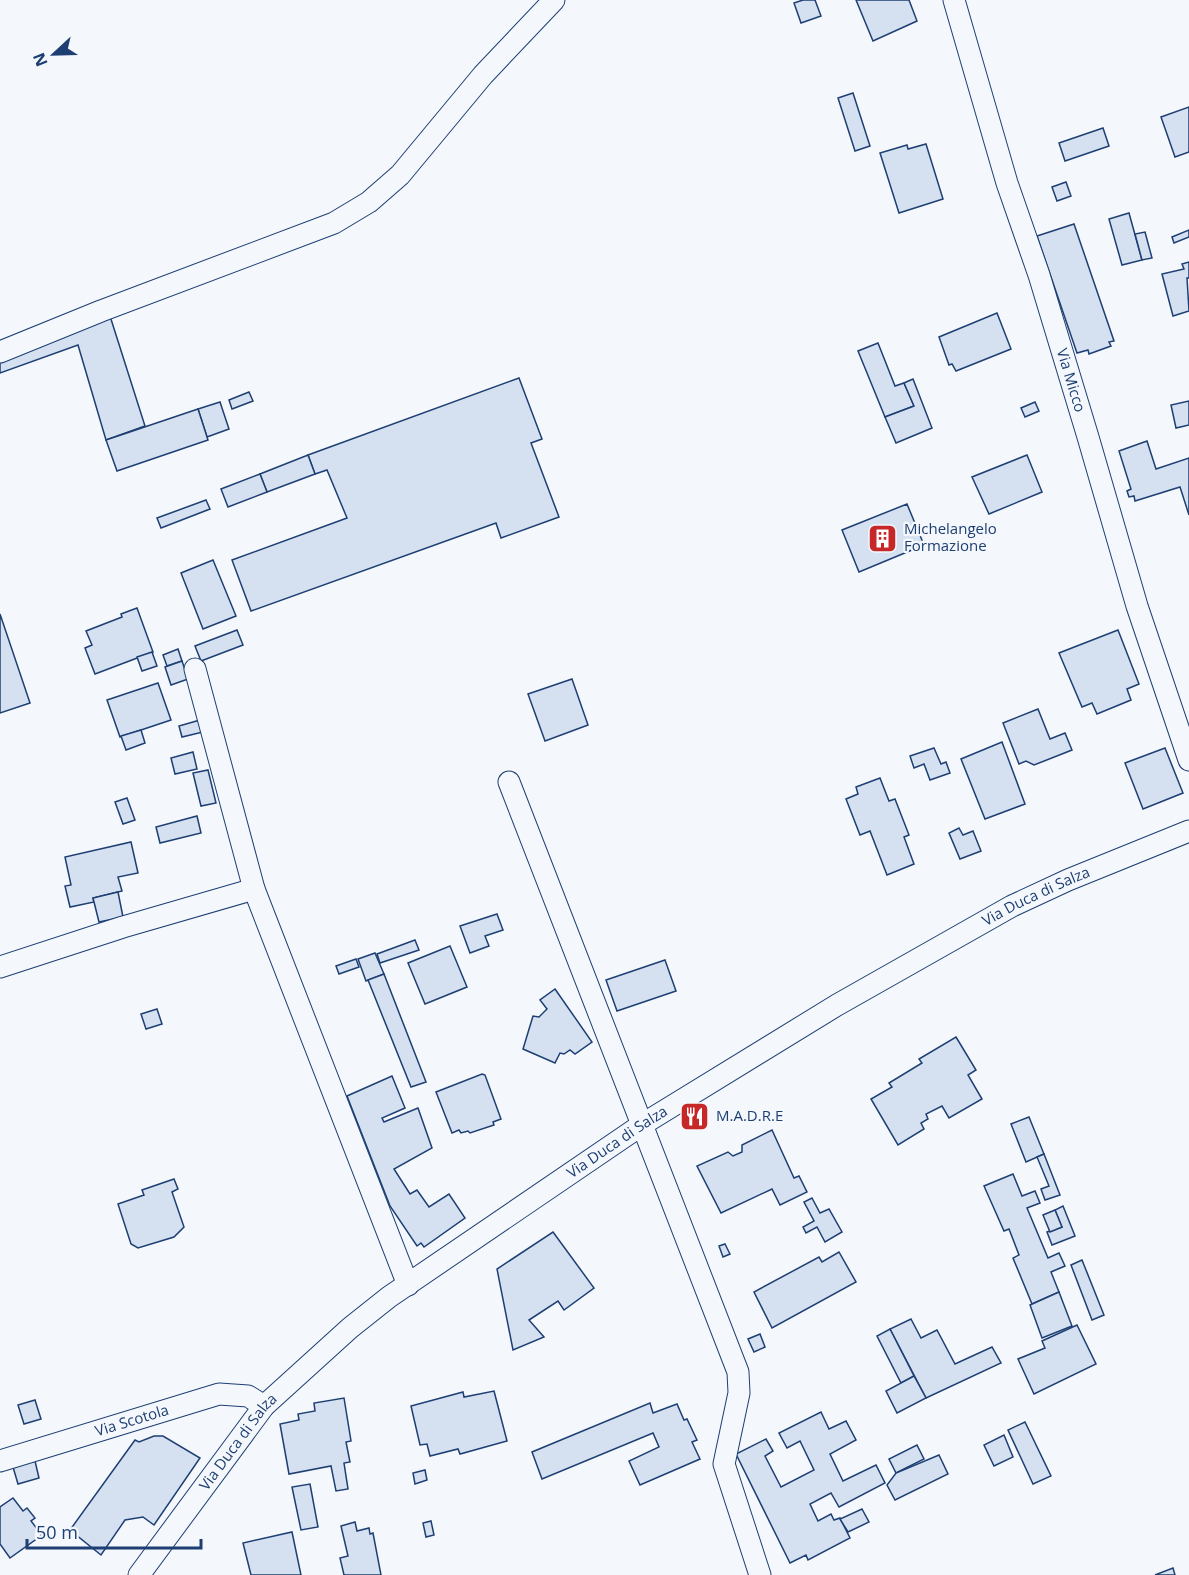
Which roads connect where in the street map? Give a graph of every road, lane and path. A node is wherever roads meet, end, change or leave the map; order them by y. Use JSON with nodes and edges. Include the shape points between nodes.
{"nodes":[{"id":1,"x":554,"y":0,"type":"edge"},
{"id":2,"x":954,"y":0,"type":"edge"},
{"id":3,"x":0,"y":352,"type":"edge"},
{"id":4,"x":195,"y":669,"type":"dead end"},
{"id":5,"x":1189,"y":760,"type":"edge"},
{"id":6,"x":509,"y":782,"type":"dead end"},
{"id":7,"x":1189,"y":831,"type":"edge"},
{"id":8,"x":254,"y":889,"type":"junction"},
{"id":9,"x":0,"y":967,"type":"edge"},
{"id":10,"x":643,"y":1124,"type":"junction"},
{"id":11,"x":408,"y":1285,"type":"junction"},
{"id":12,"x":264,"y":1406,"type":"junction"},
{"id":13,"x":0,"y":1461,"type":"edge"},
{"id":14,"x":139,"y":1575,"type":"edge"},
{"id":15,"x":760,"y":1575,"type":"edge"}],
"edges":[{"from":1,"to":3,"type":"street","via":[[483,75],[400,174],[369,202],[334,223]]},
{"from":2,"to":5,"type":"street","name":"Via Micco","via":[[1137,606]]},
{"from":4,"to":8,"type":"street"},
{"from":6,"to":10,"type":"street"},
{"from":7,"to":10,"type":"street","name":"Via Duca di Salza","via":[[1012,906],[837,1005]]},
{"from":8,"to":9,"type":"street"},
{"from":8,"to":11,"type":"street"},
{"from":10,"to":11,"type":"street","name":"Via Duca di Salza"},
{"from":10,"to":15,"type":"street","via":[[738,1372],[739,1393],[724,1464]]},
{"from":11,"to":12,"type":"street","name":"Via Duca di Salza","via":[[351,1328]]},
{"from":12,"to":13,"type":"street","name":"Via Scotola","via":[[248,1396],[219,1394]]},
{"from":12,"to":14,"type":"street","name":"Via Duca di Salza"}]}
